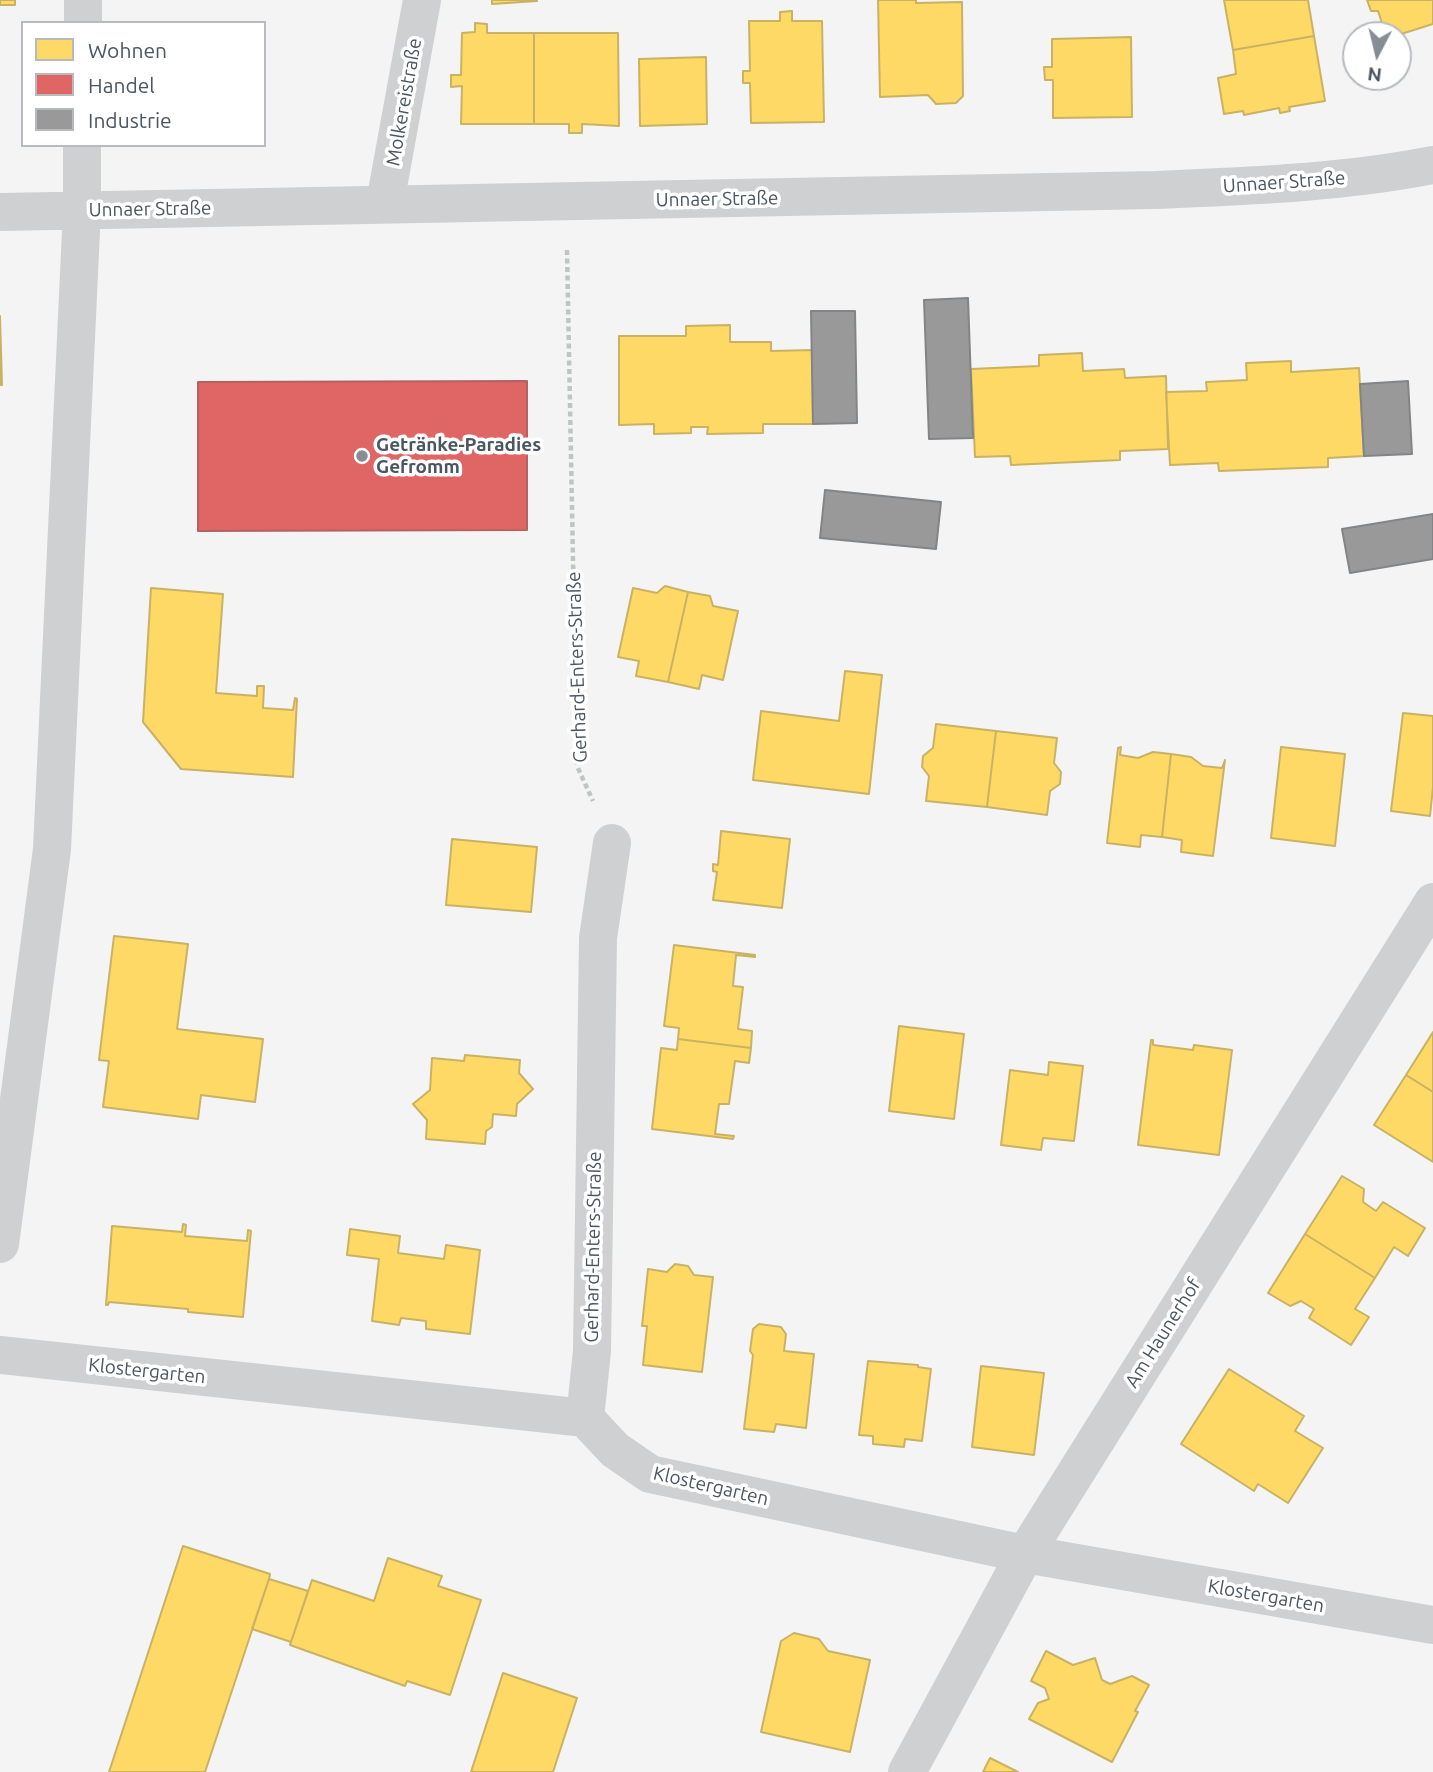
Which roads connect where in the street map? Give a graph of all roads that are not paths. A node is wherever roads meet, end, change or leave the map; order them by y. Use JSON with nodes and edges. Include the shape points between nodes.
{"nodes":[{"id":1,"x":83,"y":0,"type":"edge"},
{"id":2,"x":422,"y":0,"type":"edge"},
{"id":3,"x":83,"y":21,"type":"edge"},
{"id":4,"x":82,"y":147,"type":"edge"},
{"id":5,"x":1433,"y":165,"type":"edge"},
{"id":6,"x":386,"y":203,"type":"junction"},
{"id":7,"x":82,"y":210,"type":"junction"},
{"id":8,"x":0,"y":212,"type":"edge"},
{"id":9,"x":612,"y":844,"type":"road end"},
{"id":10,"x":1433,"y":902,"type":"edge"},
{"id":11,"x":0,"y":1244,"type":"edge"},
{"id":12,"x":0,"y":1355,"type":"edge"},
{"id":13,"x":585,"y":1418,"type":"junction"},
{"id":14,"x":1025,"y":1553,"type":"junction"},
{"id":15,"x":1433,"y":1625,"type":"edge"},
{"id":16,"x":907,"y":1772,"type":"edge"}],
"edges":[{"from":1,"to":3,"type":"street"},
{"from":2,"to":6,"type":"street","name":"Molkereistraße"},
{"from":4,"to":7,"type":"street"},
{"from":5,"to":6,"type":"street","name":"Unnaer Straße","via":[[1306,183],[1166,189]]},
{"from":6,"to":7,"type":"street","name":"Unnaer Straße"},
{"from":7,"to":8,"type":"street","name":"Unnaer Straße"},
{"from":7,"to":11,"type":"street","via":[[52,849]]},
{"from":9,"to":13,"type":"street","name":"Gerhard-Enters-Straße","via":[[598,937],[592,1351]]},
{"from":10,"to":14,"type":"street","name":"Am Haunerhof"},
{"from":12,"to":13,"type":"street","name":"Klostergarten"},
{"from":13,"to":14,"type":"street","name":"Klostergarten","via":[[615,1450],[650,1474]]},
{"from":14,"to":15,"type":"street","name":"Klostergarten"},
{"from":14,"to":16,"type":"street","name":"Am Haunerhof"}]}
